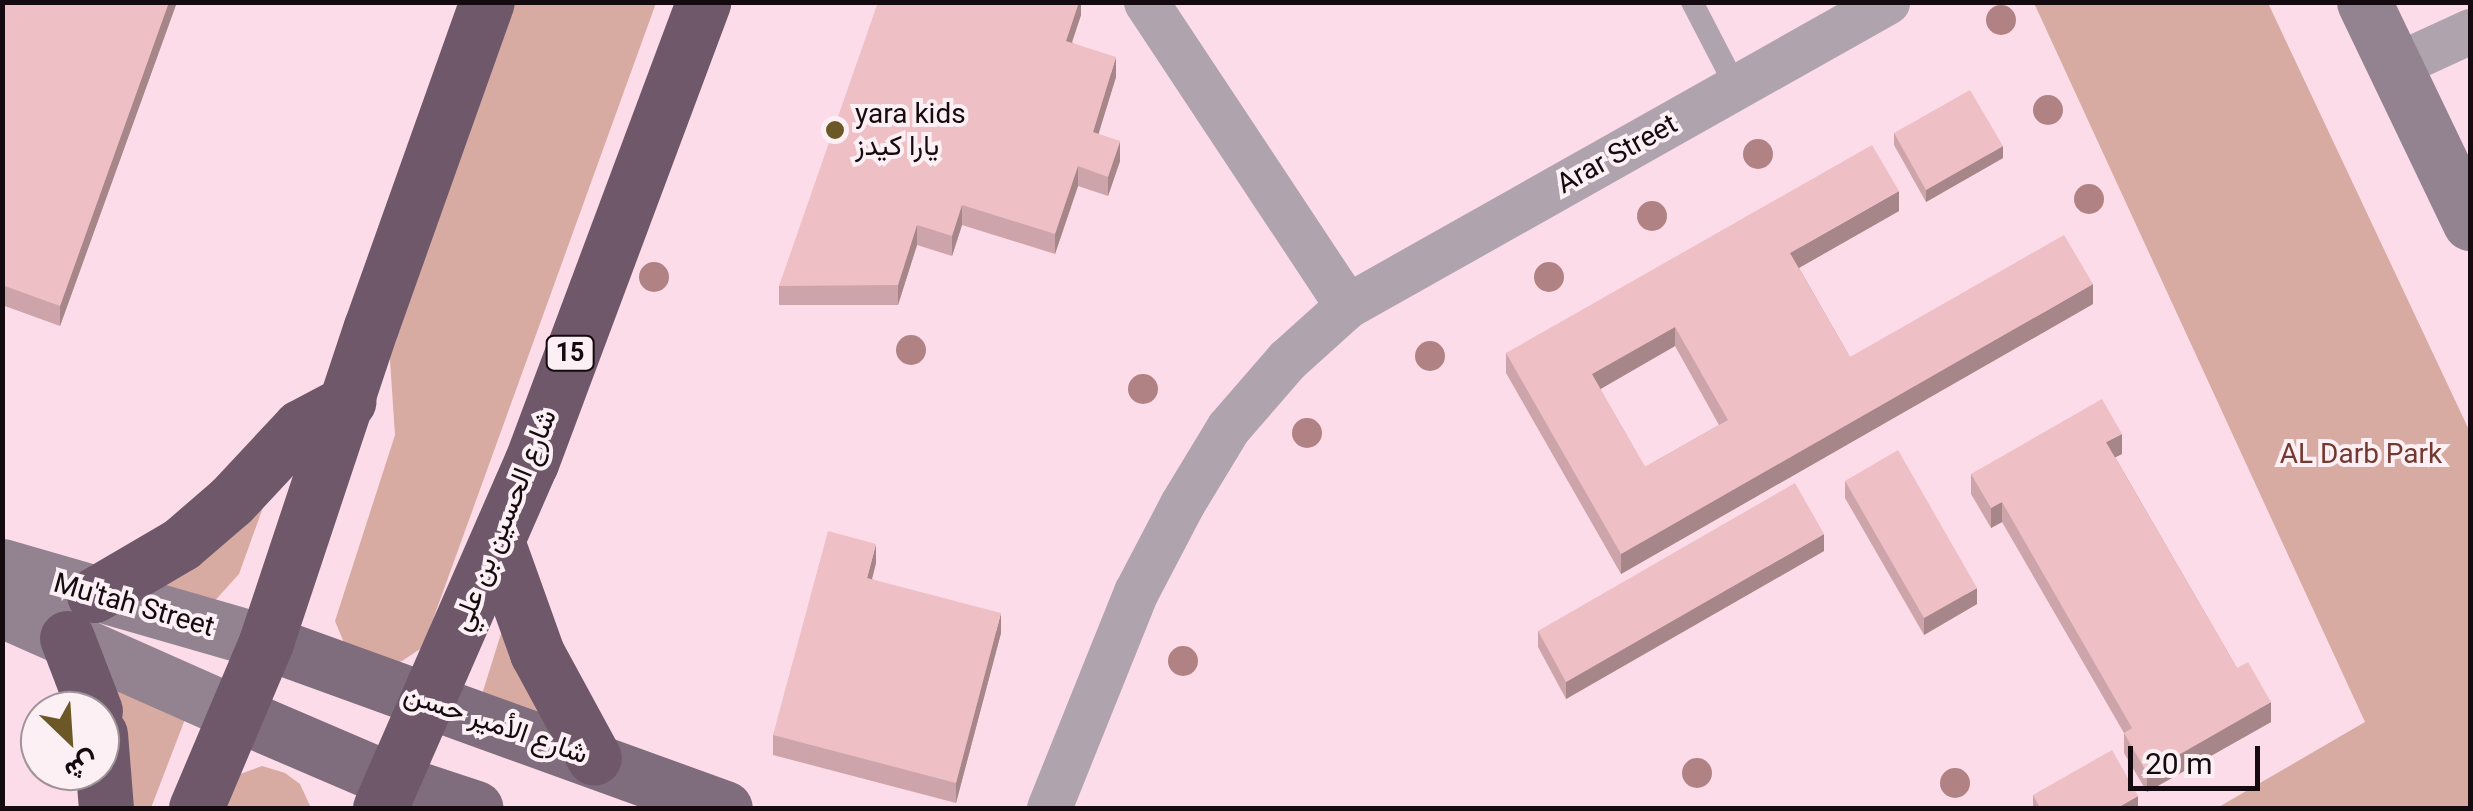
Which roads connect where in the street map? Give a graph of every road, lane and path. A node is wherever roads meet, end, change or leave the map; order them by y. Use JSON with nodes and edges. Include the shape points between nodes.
{"nodes":[{"id":1,"x":487,"y":2,"type":"edge"},
{"id":2,"x":703,"y":2,"type":"edge"},
{"id":3,"x":1146,"y":2,"type":"edge"},
{"id":4,"x":1692,"y":2,"type":"edge"},
{"id":5,"x":1887,"y":2,"type":"edge"},
{"id":6,"x":2364,"y":2,"type":"edge"},
{"id":7,"x":2470,"y":30,"type":"edge"},
{"id":8,"x":2394,"y":66,"type":"junction"},
{"id":9,"x":1736,"y":87,"type":"junction"},
{"id":10,"x":2470,"y":223,"type":"edge"},
{"id":11,"x":1347,"y":306,"type":"junction"},
{"id":12,"x":349,"y":400,"type":"junction"},
{"id":13,"x":498,"y":544,"type":"junction"},
{"id":14,"x":2,"y":566,"type":"edge"},
{"id":15,"x":2,"y":610,"type":"edge"},
{"id":16,"x":80,"y":616,"type":"junction"},
{"id":17,"x":266,"y":642,"type":"junction"},
{"id":18,"x":92,"y":691,"type":"edge"},
{"id":19,"x":428,"y":700,"type":"junction"},
{"id":20,"x":237,"y":714,"type":"junction"},
{"id":21,"x":594,"y":758,"type":"junction"},
{"id":22,"x":386,"y":794,"type":"edge"},
{"id":23,"x":196,"y":808,"type":"edge"},
{"id":24,"x":476,"y":808,"type":"edge"},
{"id":25,"x":725,"y":808,"type":"edge"},
{"id":26,"x":1049,"y":808,"type":"edge"}],
"edges":[{"from":1,"to":12,"type":"highway"},
{"from":2,"to":13,"type":"highway","name":"شارع الحسين بن علي","number":"15"},
{"from":3,"to":11,"type":"street"},
{"from":4,"to":9,"type":"lane"},
{"from":5,"to":9,"type":"street","name":"Arar Street"},
{"from":6,"to":8,"type":"main road"},
{"from":7,"to":8,"type":"street"},
{"from":8,"to":10,"type":"main road"},
{"from":9,"to":11,"type":"street","name":"Arar Street"},
{"from":11,"to":26,"type":"street","name":"Arar Street","via":[[1287,360],[1228,428],[1191,489],[1136,592]]},
{"from":12,"to":16,"type":"highway","via":[[300,427],[193,535]]},
{"from":12,"to":17,"type":"highway"},
{"from":13,"to":19,"type":"highway","name":"شارع الحسين بن علي","number":"15"},
{"from":13,"to":21,"type":"highway","via":[[537,652]]},
{"from":14,"to":16,"type":"main road","name":"Mu'tah Street"},
{"from":15,"to":16,"type":"main road","name":"Mu'tah Street"},
{"from":16,"to":17,"type":"main road","name":"Mu'tah Street"},
{"from":16,"to":18,"type":"highway"},
{"from":16,"to":20,"type":"main road","name":"Mu'tah Street"},
{"from":17,"to":19,"type":"main road","name":"شارع الأمير حسن"},
{"from":17,"to":20,"type":"highway"},
{"from":19,"to":21,"type":"main road","name":"شارع الأمير حسن"},
{"from":19,"to":22,"type":"highway","name":"شارع الحسين بن علي","number":"15"},
{"from":20,"to":22,"type":"main road"},
{"from":20,"to":23,"type":"highway"},
{"from":21,"to":25,"type":"main road","name":"شارع الأمير حسن"},
{"from":22,"to":24,"type":"main road"}]}
